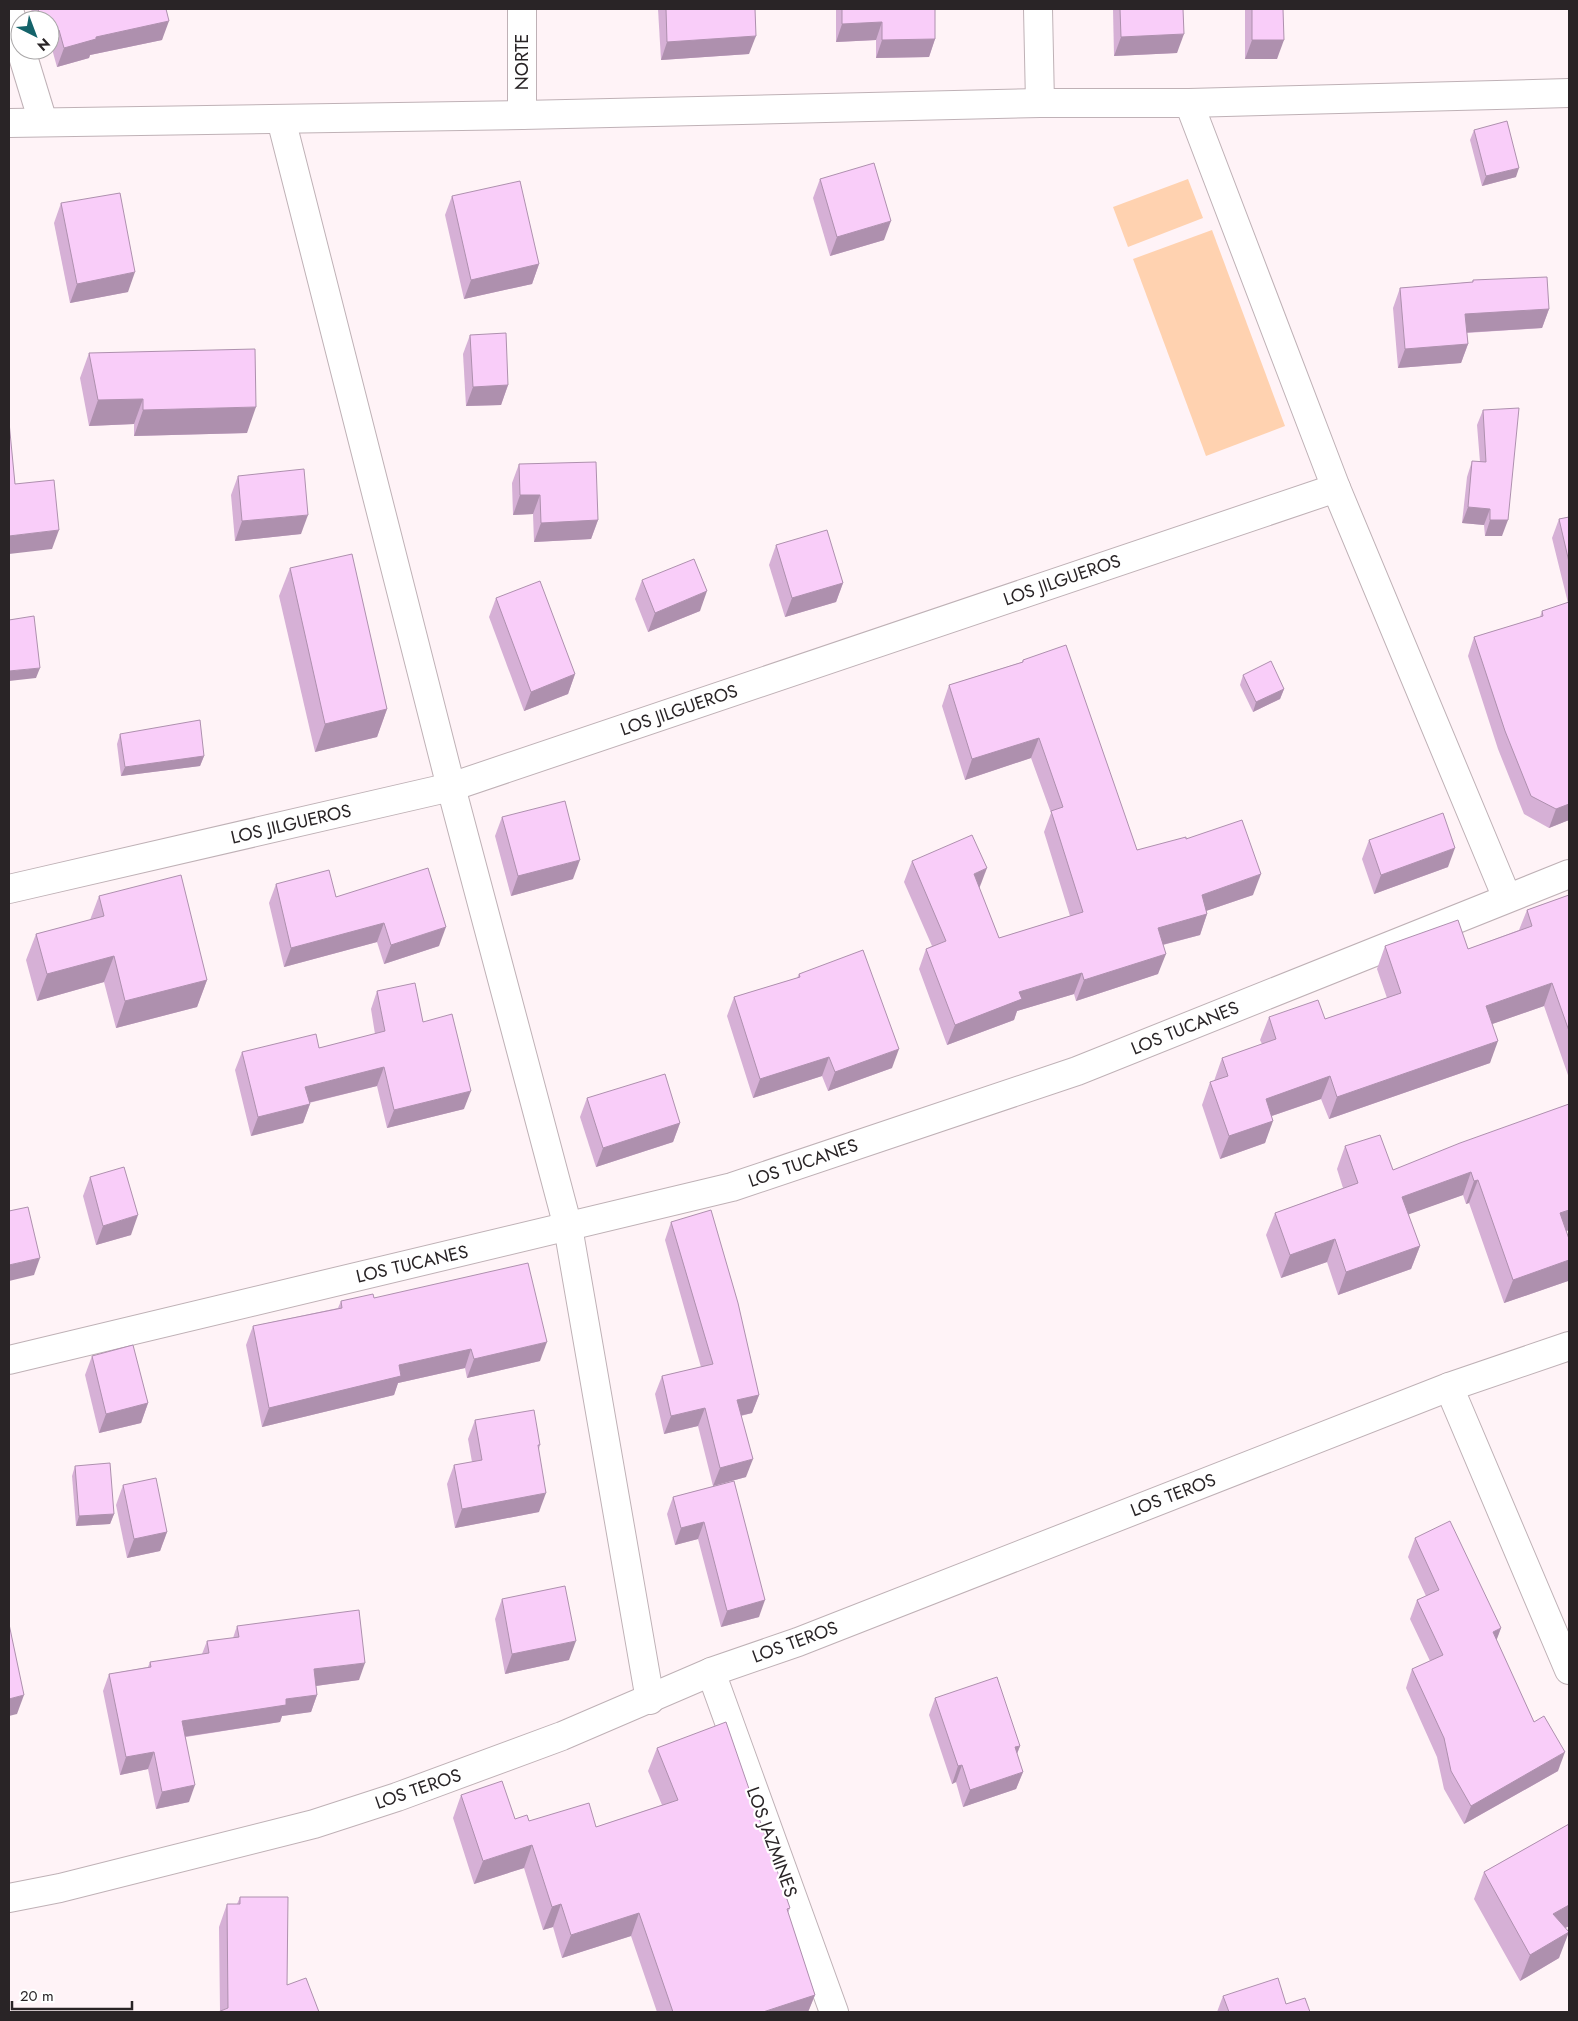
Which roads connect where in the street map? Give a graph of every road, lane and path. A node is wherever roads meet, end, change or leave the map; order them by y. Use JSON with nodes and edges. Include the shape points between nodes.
{"nodes":[{"id":1,"x":522,"y":9,"type":"edge"},
{"id":2,"x":1038,"y":9,"type":"edge"},
{"id":3,"x":24,"y":60,"type":"edge"},
{"id":4,"x":1569,"y":93,"type":"edge"},
{"id":5,"x":1040,"y":103,"type":"junction"},
{"id":6,"x":1189,"y":103,"type":"junction"},
{"id":7,"x":522,"y":115,"type":"junction"},
{"id":8,"x":281,"y":119,"type":"junction"},
{"id":9,"x":43,"y":122,"type":"junction"},
{"id":10,"x":9,"y":123,"type":"edge"},
{"id":11,"x":1336,"y":488,"type":"junction"},
{"id":12,"x":451,"y":787,"type":"junction"},
{"id":13,"x":1569,"y":874,"type":"edge"},
{"id":14,"x":9,"y":889,"type":"edge"},
{"id":15,"x":1507,"y":898,"type":"junction"},
{"id":16,"x":568,"y":1227,"type":"junction"},
{"id":17,"x":1569,"y":1346,"type":"edge"},
{"id":18,"x":9,"y":1360,"type":"edge"},
{"id":19,"x":1449,"y":1387,"type":"junction"},
{"id":20,"x":1569,"y":1670,"type":"edge"},
{"id":21,"x":711,"y":1672,"type":"junction"},
{"id":22,"x":650,"y":1700,"type":"junction"},
{"id":23,"x":9,"y":1898,"type":"edge"},
{"id":24,"x":834,"y":2012,"type":"edge"}],
"edges":[{"from":1,"to":7,"type":"street","name":"NORTE"},
{"from":2,"to":5,"type":"street"},
{"from":3,"to":9,"type":"street"},
{"from":4,"to":6,"type":"street"},
{"from":5,"to":6,"type":"street"},
{"from":5,"to":7,"type":"street"},
{"from":6,"to":11,"type":"street"},
{"from":7,"to":8,"type":"street"},
{"from":8,"to":9,"type":"street"},
{"from":8,"to":12,"type":"street"},
{"from":9,"to":10,"type":"street"},
{"from":11,"to":12,"type":"street","name":"LOS JILGUEROS"},
{"from":11,"to":15,"type":"street"},
{"from":12,"to":14,"type":"street","name":"LOS JILGUEROS"},
{"from":12,"to":16,"type":"street"},
{"from":13,"to":15,"type":"street","name":"LOS TUCANES"},
{"from":15,"to":16,"type":"street","name":"LOS TUCANES","via":[[1076,1072],[732,1187]]},
{"from":16,"to":18,"type":"street","name":"LOS TUCANES"},
{"from":16,"to":22,"type":"street"},
{"from":17,"to":19,"type":"street","name":"LOS TEROS"},
{"from":19,"to":20,"type":"street"},
{"from":19,"to":21,"type":"street","name":"LOS TEROS","via":[[798,1642]]},
{"from":21,"to":22,"type":"street","name":"LOS TEROS"},
{"from":21,"to":24,"type":"street","name":"LOS JAZMINES"},
{"from":22,"to":23,"type":"street","name":"LOS TEROS","via":[[474,1770],[314,1824]]}]}
